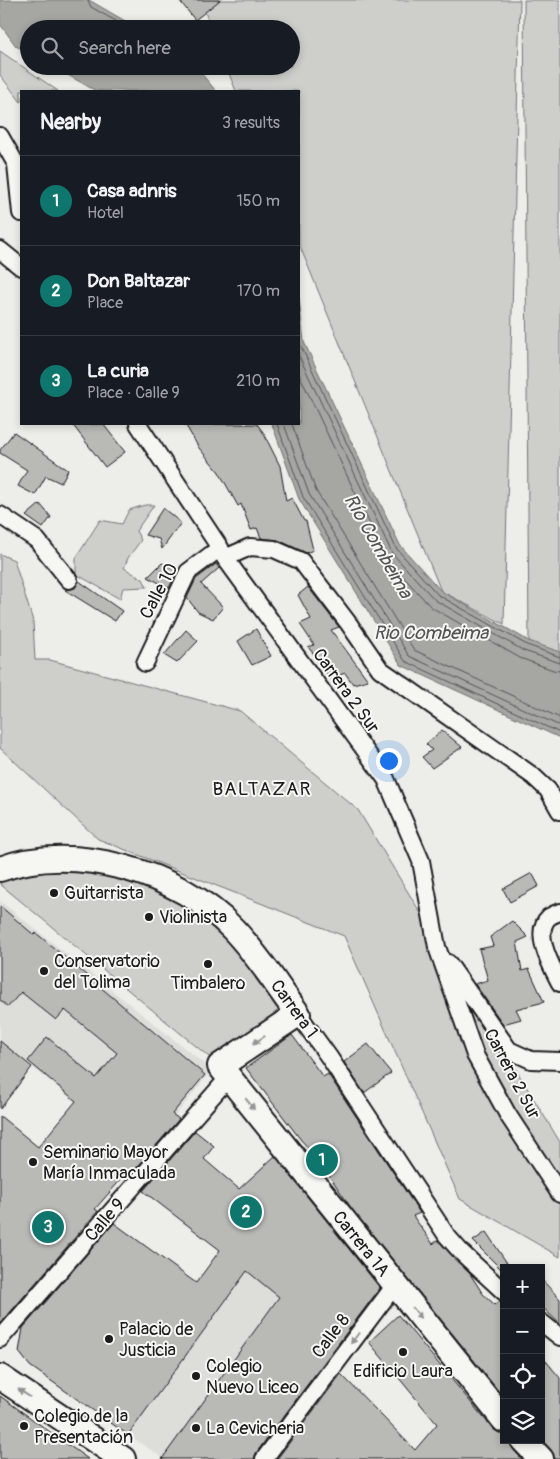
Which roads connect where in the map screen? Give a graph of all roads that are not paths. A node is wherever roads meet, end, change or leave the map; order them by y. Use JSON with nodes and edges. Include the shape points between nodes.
{"nodes":[{"id":1,"x":0,"y":136,"type":"edge"},
{"id":2,"x":20,"y":202,"type":"edge"},
{"id":3,"x":0,"y":250,"type":"edge"},
{"id":4,"x":20,"y":266,"type":"edge"},
{"id":5,"x":139,"y":425,"type":"edge"},
{"id":6,"x":0,"y":516,"type":"edge"},
{"id":7,"x":223,"y":553,"type":"junction"},
{"id":8,"x":69,"y":580,"type":"dead end"},
{"id":9,"x":145,"y":663,"type":"dead end"},
{"id":10,"x":560,"y":811,"type":"edge"},
{"id":11,"x":0,"y":869,"type":"edge"},
{"id":12,"x":560,"y":912,"type":"edge"},
{"id":13,"x":437,"y":947,"type":"junction"},
{"id":14,"x":560,"y":983,"type":"edge"},
{"id":15,"x":298,"y":1014,"type":"junction"},
{"id":16,"x":560,"y":1061,"type":"edge"},
{"id":17,"x":224,"y":1072,"type":"junction"},
{"id":18,"x":560,"y":1194,"type":"edge"},
{"id":19,"x":394,"y":1285,"type":"junction"},
{"id":20,"x":500,"y":1288,"type":"edge"},
{"id":21,"x":545,"y":1325,"type":"edge"},
{"id":22,"x":560,"y":1336,"type":"edge"},
{"id":23,"x":0,"y":1339,"type":"edge"},
{"id":24,"x":0,"y":1377,"type":"edge"},
{"id":25,"x":500,"y":1415,"type":"edge"},
{"id":26,"x":527,"y":1444,"type":"edge"},
{"id":27,"x":123,"y":1459,"type":"edge"},
{"id":28,"x":264,"y":1459,"type":"edge"},
{"id":29,"x":541,"y":1459,"type":"edge"}],
"edges":[{"from":1,"to":2,"type":"street","via":[[16,164]]},
{"from":3,"to":4,"type":"street"},
{"from":5,"to":7,"type":"street","name":"Carrera 2 Sur"},
{"from":6,"to":8,"type":"street","via":[[37,540]]},
{"from":7,"to":9,"type":"street","name":"Calle 10","via":[[188,572]]},
{"from":7,"to":10,"type":"street","name":"Calle 10","via":[[250,547],[274,549],[301,561],[380,669],[533,776],[548,790]]},
{"from":7,"to":13,"type":"street","name":"Carrera 2 Sur","via":[[386,779],[421,861]]},
{"from":11,"to":15,"type":"street","name":"Carrera 1","via":[[41,860],[64,859],[95,861],[149,875],[199,902],[233,928]]},
{"from":12,"to":14,"type":"street","via":[[549,918],[542,931],[544,950]]},
{"from":13,"to":16,"type":"street","via":[[509,1050],[531,1060]]},
{"from":13,"to":18,"type":"street","name":"Carrera 2 Sur","via":[[475,1055],[508,1115]]},
{"from":15,"to":17,"type":"street","name":"Calle 9","one_way":true},
{"from":15,"to":20,"type":"street","name":"Carrera 1","via":[[447,1236]]},
{"from":17,"to":19,"type":"street","name":"Carrera 1A","one_way":true},
{"from":17,"to":23,"type":"street","name":"Calle 9"},
{"from":19,"to":25,"type":"street","name":"Carrera 1A","one_way":true},
{"from":19,"to":28,"type":"street","name":"Calle 8","one_way":true},
{"from":21,"to":22,"type":"street"},
{"from":27,"to":24,"type":"street","one_way":true},
{"from":26,"to":29,"type":"street"}]}
